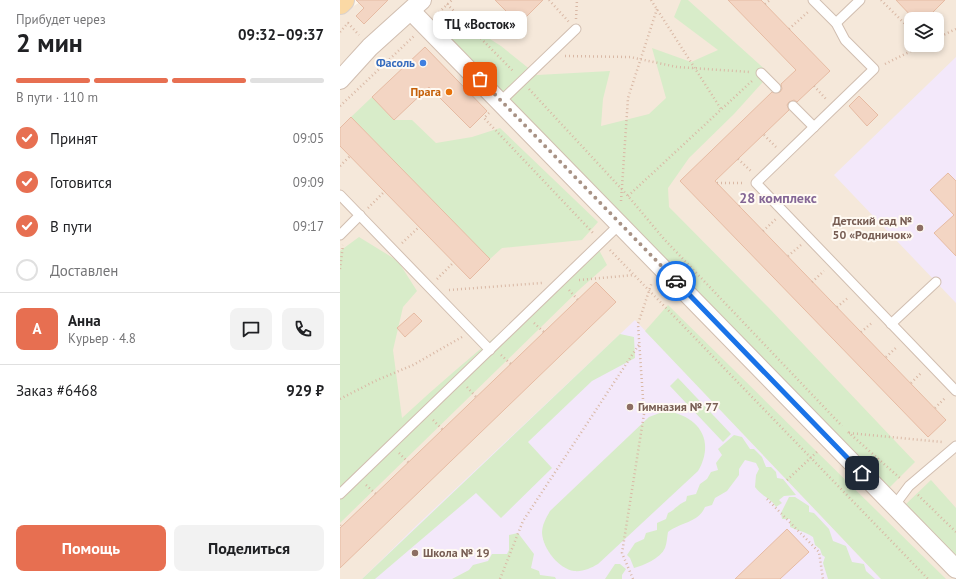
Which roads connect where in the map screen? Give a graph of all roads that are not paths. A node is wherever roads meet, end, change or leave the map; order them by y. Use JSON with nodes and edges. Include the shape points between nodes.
{"nodes":[{"id":1,"x":343,"y":0,"type":"edge"},
{"id":2,"x":860,"y":0,"type":"edge"},
{"id":3,"x":815,"y":2,"type":"edge"},
{"id":4,"x":340,"y":3,"type":"edge"},
{"id":5,"x":417,"y":5,"type":"edge"},
{"id":6,"x":836,"y":23,"type":"junction"},
{"id":7,"x":576,"y":29,"type":"road end"},
{"id":8,"x":761,"y":73,"type":"road end"},
{"id":9,"x":340,"y":80,"type":"edge"},
{"id":10,"x":776,"y":88,"type":"dead end"},
{"id":11,"x":501,"y":101,"type":"junction"},
{"id":12,"x":793,"y":106,"type":"dead end"},
{"id":13,"x":814,"y":127,"type":"junction"},
{"id":14,"x":340,"y":195,"type":"edge"},
{"id":15,"x":360,"y":215,"type":"junction"},
{"id":16,"x":620,"y":224,"type":"junction"},
{"id":17,"x":343,"y":232,"type":"edge"},
{"id":18,"x":936,"y":282,"type":"dead end"},
{"id":19,"x":891,"y":324,"type":"junction"},
{"id":20,"x":490,"y":350,"type":"junction"},
{"id":21,"x":956,"y":391,"type":"edge"},
{"id":22,"x":952,"y":444,"type":"edge"},
{"id":23,"x":340,"y":494,"type":"edge"},
{"id":24,"x":894,"y":506,"type":"junction"},
{"id":25,"x":956,"y":569,"type":"edge"}],
"edges":[{"from":1,"to":4,"type":"main road"},
{"from":2,"to":6,"type":"lane"},
{"from":3,"to":6,"type":"lane"},
{"from":5,"to":9,"type":"street","via":[[370,47]]},
{"from":5,"to":11,"type":"street","via":[[426,24]]},
{"from":6,"to":13,"type":"lane","via":[[845,40],[874,69]]},
{"from":7,"to":11,"type":"lane"},
{"from":8,"to":10,"type":"lane"},
{"from":11,"to":16,"type":"street"},
{"from":12,"to":13,"type":"lane"},
{"from":13,"to":19,"type":"lane","via":[[758,183]]},
{"from":14,"to":15,"type":"lane"},
{"from":15,"to":17,"type":"lane"},
{"from":15,"to":20,"type":"lane"},
{"from":16,"to":20,"type":"lane"},
{"from":16,"to":24,"type":"street"},
{"from":18,"to":19,"type":"lane"},
{"from":19,"to":21,"type":"lane"},
{"from":20,"to":23,"type":"lane"},
{"from":22,"to":24,"type":"lane","via":[[909,486]]},
{"from":24,"to":25,"type":"street"}]}
